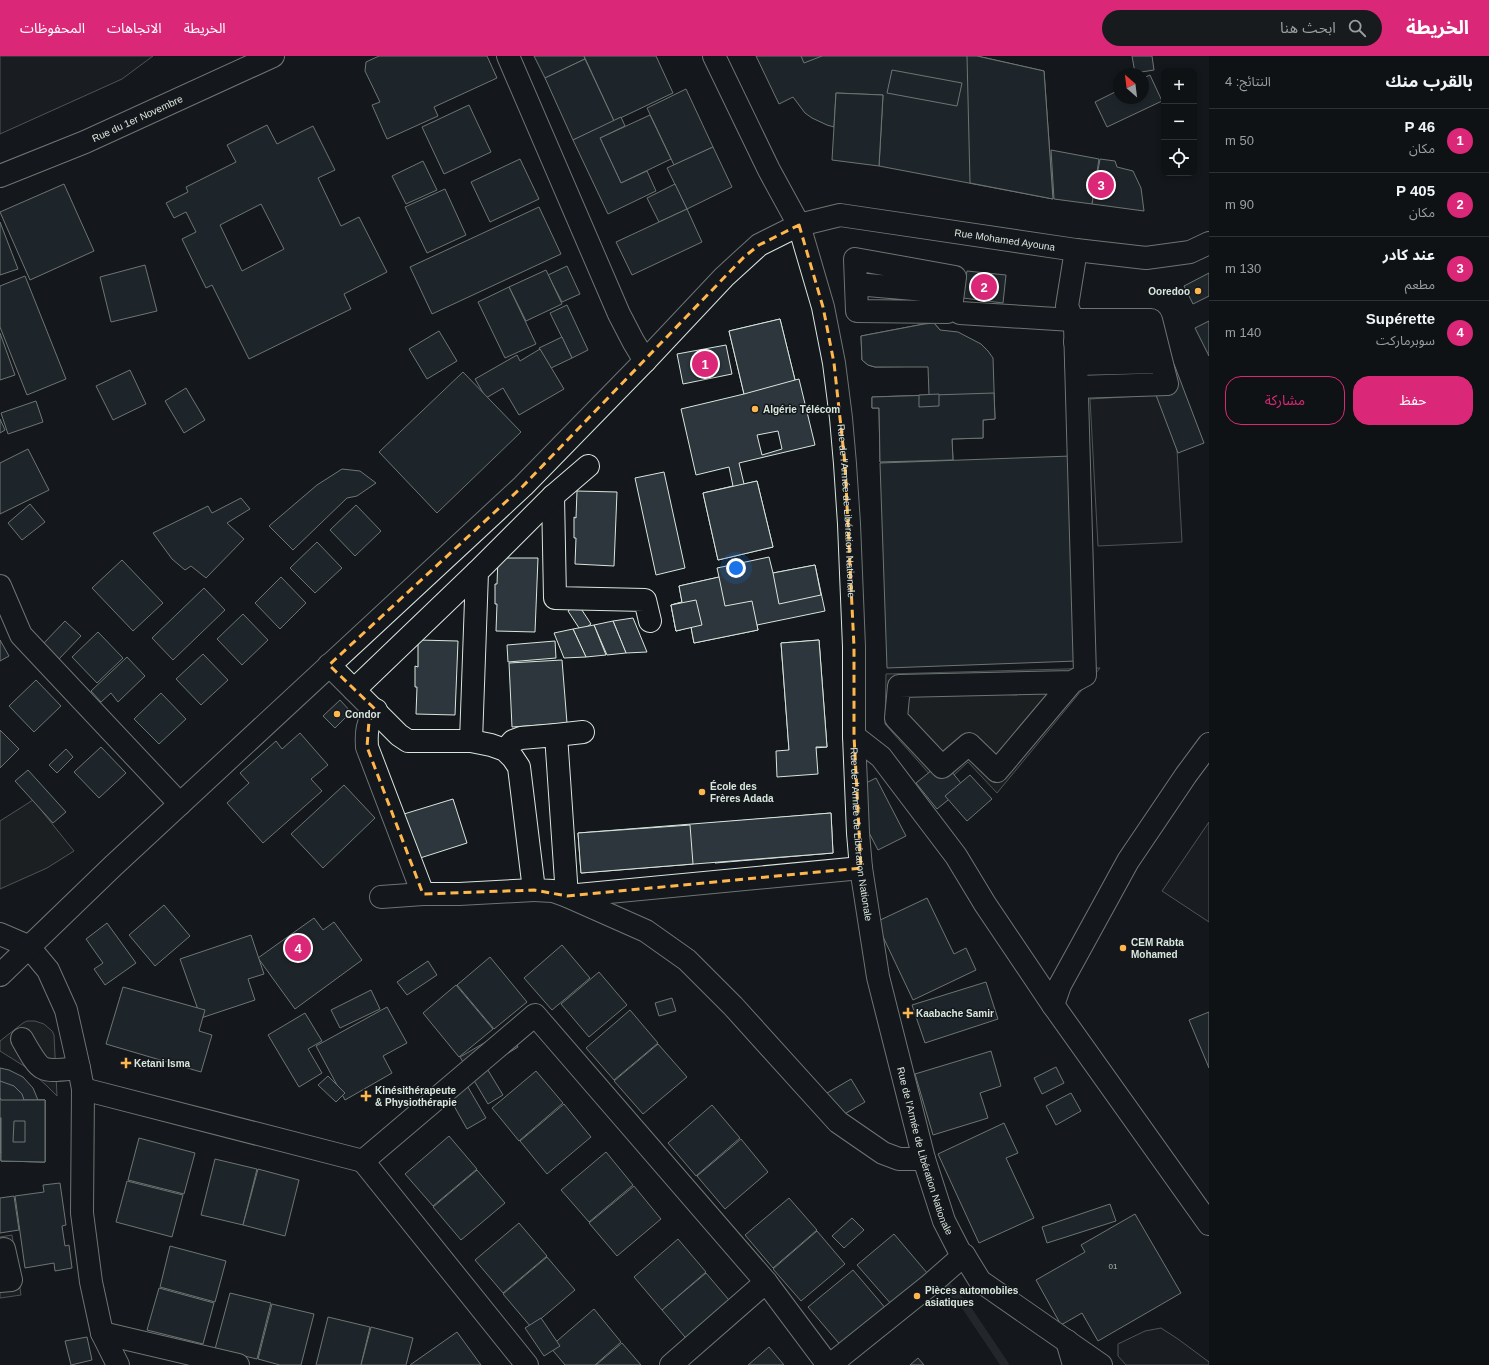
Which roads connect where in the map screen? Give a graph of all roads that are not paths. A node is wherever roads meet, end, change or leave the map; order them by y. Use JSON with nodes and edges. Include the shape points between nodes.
{"nodes":[{"id":1,"x":273,"y":56,"type":"edge"},
{"id":2,"x":508,"y":56,"type":"edge"},
{"id":3,"x":714,"y":56,"type":"edge"},
{"id":4,"x":0,"y":176,"type":"edge"},
{"id":5,"x":799,"y":225,"type":"junction"},
{"id":6,"x":1209,"y":243,"type":"edge"},
{"id":7,"x":1076,"y":250,"type":"junction"},
{"id":8,"x":856,"y":284,"type":"dead end"},
{"id":9,"x":1072,"y":320,"type":"junction"},
{"id":10,"x":1076,"y":342,"type":"junction"},
{"id":11,"x":1159,"y":352,"type":"junction"},
{"id":12,"x":645,"y":361,"type":"junction"},
{"id":13,"x":1076,"y":364,"type":"junction"},
{"id":14,"x":1077,"y":387,"type":"junction"},
{"id":15,"x":588,"y":466,"type":"dead end"},
{"id":16,"x":553,"y":496,"type":"junction"},
{"id":17,"x":477,"y":572,"type":"junction"},
{"id":18,"x":0,"y":586,"type":"edge"},
{"id":19,"x":650,"y":621,"type":"dead end"},
{"id":20,"x":329,"y":665,"type":"junction"},
{"id":21,"x":1072,"y":682,"type":"junction"},
{"id":22,"x":354,"y":690,"type":"junction"},
{"id":23,"x":376,"y":710,"type":"junction"},
{"id":24,"x":583,"y":732,"type":"dead end"},
{"id":25,"x":556,"y":735,"type":"junction"},
{"id":26,"x":854,"y":736,"type":"junction"},
{"id":27,"x":471,"y":741,"type":"junction"},
{"id":28,"x":1209,"y":744,"type":"edge"},
{"id":29,"x":505,"y":750,"type":"junction"},
{"id":30,"x":180,"y":804,"type":"junction"},
{"id":31,"x":861,"y":868,"type":"junction"},
{"id":32,"x":534,"y":890,"type":"junction"},
{"id":33,"x":423,"y":894,"type":"junction"},
{"id":34,"x":567,"y":896,"type":"junction"},
{"id":35,"x":382,"y":897,"type":"dead end"},
{"id":36,"x":0,"y":934,"type":"edge"},
{"id":37,"x":28,"y":946,"type":"junction"},
{"id":38,"x":0,"y":974,"type":"edge"},
{"id":39,"x":1053,"y":1005,"type":"junction"},
{"id":40,"x":22,"y":1039,"type":"dead end"},
{"id":41,"x":79,"y":1068,"type":"junction"},
{"id":42,"x":83,"y":1089,"type":"junction"},
{"id":43,"x":924,"y":1159,"type":"junction"},
{"id":44,"x":363,"y":1161,"type":"junction"},
{"id":45,"x":1209,"y":1224,"type":"edge"},
{"id":46,"x":0,"y":1250,"type":"edge"},
{"id":47,"x":959,"y":1259,"type":"junction"},
{"id":48,"x":0,"y":1281,"type":"edge"},
{"id":49,"x":766,"y":1282,"type":"junction"},
{"id":50,"x":102,"y":1333,"type":"junction"},
{"id":51,"x":1067,"y":1341,"type":"junction"},
{"id":52,"x":118,"y":1365,"type":"edge"},
{"id":53,"x":238,"y":1365,"type":"edge"},
{"id":54,"x":527,"y":1365,"type":"edge"},
{"id":55,"x":671,"y":1365,"type":"edge"},
{"id":56,"x":829,"y":1365,"type":"edge"},
{"id":57,"x":1074,"y":1365,"type":"edge"},
{"id":58,"x":1101,"y":1365,"type":"edge"}],
"edges":[{"from":1,"to":4,"type":"street","name":"Rue du 1er Novembre","via":[[85,142]]},
{"from":2,"to":12,"type":"street","via":[[619,314]]},
{"from":3,"to":5,"type":"street","name":"Rue de l'Armée de Libération Nationale","via":[[769,170]]},
{"from":5,"to":7,"type":"street","name":"Rue Mohamed Ayouna","via":[[840,215]]},
{"from":5,"to":12,"type":"street","name":"Rue Mohamed Ayouna","via":[[759,245],[744,258]]},
{"from":5,"to":26,"type":"street","name":"Rue de l'Armée de Libération Nationale","via":[[823,307],[834,363],[846,464],[854,647]]},
{"from":6,"to":7,"type":"street","name":"Rue Mohamed Ayouna","via":[[1190,252],[1146,258]]},
{"from":7,"to":9,"type":"street","via":[[1067,306]]},
{"from":8,"to":9,"type":"street","via":[[937,291],[951,308],[960,313]]},
{"from":9,"to":10,"type":"street"},
{"from":9,"to":11,"type":"street","via":[[1151,320]]},
{"from":10,"to":11,"type":"street"},
{"from":10,"to":13,"type":"street"},
{"from":11,"to":13,"type":"street"},
{"from":11,"to":14,"type":"street","via":[[1167,384]]},
{"from":12,"to":20,"type":"street","name":"Rue Mohamed Ayouna","via":[[523,486]]},
{"from":13,"to":14,"type":"street"},
{"from":14,"to":21,"type":"street","via":[[1085,674]]},
{"from":15,"to":16,"type":"street"},
{"from":16,"to":17,"type":"street"},
{"from":16,"to":19,"type":"street","via":[[556,598],[645,600]]},
{"from":17,"to":22,"type":"street"},
{"from":17,"to":27,"type":"street"},
{"from":18,"to":30,"type":"street","via":[[21,635]]},
{"from":20,"to":22,"type":"street"},
{"from":20,"to":30,"type":"street","name":"Rue Mohamed Ayouna"},
{"from":21,"to":21,"type":"street","via":[[899,686],[896,718],[942,767],[969,744],[997,772]]},
{"from":22,"to":23,"type":"street"},
{"from":23,"to":27,"type":"street","via":[[408,741]]},
{"from":23,"to":33,"type":"street","via":[[369,721],[367,747]]},
{"from":24,"to":25,"type":"street"},
{"from":25,"to":29,"type":"street","via":[[521,738],[513,741]]},
{"from":25,"to":34,"type":"street"},
{"from":26,"to":31,"type":"street","name":"Rue de l'Armée de Libération Nationale"},
{"from":26,"to":39,"type":"street","via":[[881,757],[951,850]]},
{"from":27,"to":29,"type":"street"},
{"from":28,"to":39,"type":"street","via":[[1128,862],[1060,985]]},
{"from":29,"to":32,"type":"street","via":[[519,767]]},
{"from":30,"to":37,"type":"street","name":"Rue Mohamed Ayouna"},
{"from":31,"to":34,"type":"street"},
{"from":31,"to":43,"type":"street","name":"Rue de l'Armée de Libération Nationale","via":[[878,977]]},
{"from":32,"to":33,"type":"street"},
{"from":32,"to":34,"type":"street"},
{"from":33,"to":35,"type":"street"},
{"from":34,"to":43,"type":"street","via":[[646,931],[687,960],[733,1006],[838,1122],[883,1153],[899,1159]]},
{"from":36,"to":37,"type":"street"},
{"from":37,"to":38,"type":"street","name":"Rue Mohamed Ayouna"},
{"from":37,"to":41,"type":"street","via":[[48,970],[66,1010]]},
{"from":39,"to":45,"type":"street"},
{"from":40,"to":41,"type":"street","via":[[42,1069]]},
{"from":41,"to":42,"type":"street"},
{"from":42,"to":44,"type":"street"},
{"from":42,"to":50,"type":"street","via":[[82,1213],[91,1282]]},
{"from":43,"to":47,"type":"street","name":"Rue de l'Armée de Libération Nationale","via":[[944,1221],[962,1256]]},
{"from":44,"to":49,"type":"street","via":[[535,1015]]},
{"from":44,"to":54,"type":"street"},
{"from":46,"to":48,"type":"street","via":[[4,1249],[10,1280]]},
{"from":47,"to":51,"type":"street","name":"Rue de l'Armée de Libération Nationale","via":[[980,1281]]},
{"from":47,"to":56,"type":"street"},
{"from":49,"to":55,"type":"street"},
{"from":49,"to":56,"type":"street"},
{"from":50,"to":52,"type":"street"},
{"from":50,"to":53,"type":"street"},
{"from":51,"to":57,"type":"street"},
{"from":51,"to":58,"type":"street","name":"Rue de l'Armée de Libération Nationale"}]}
